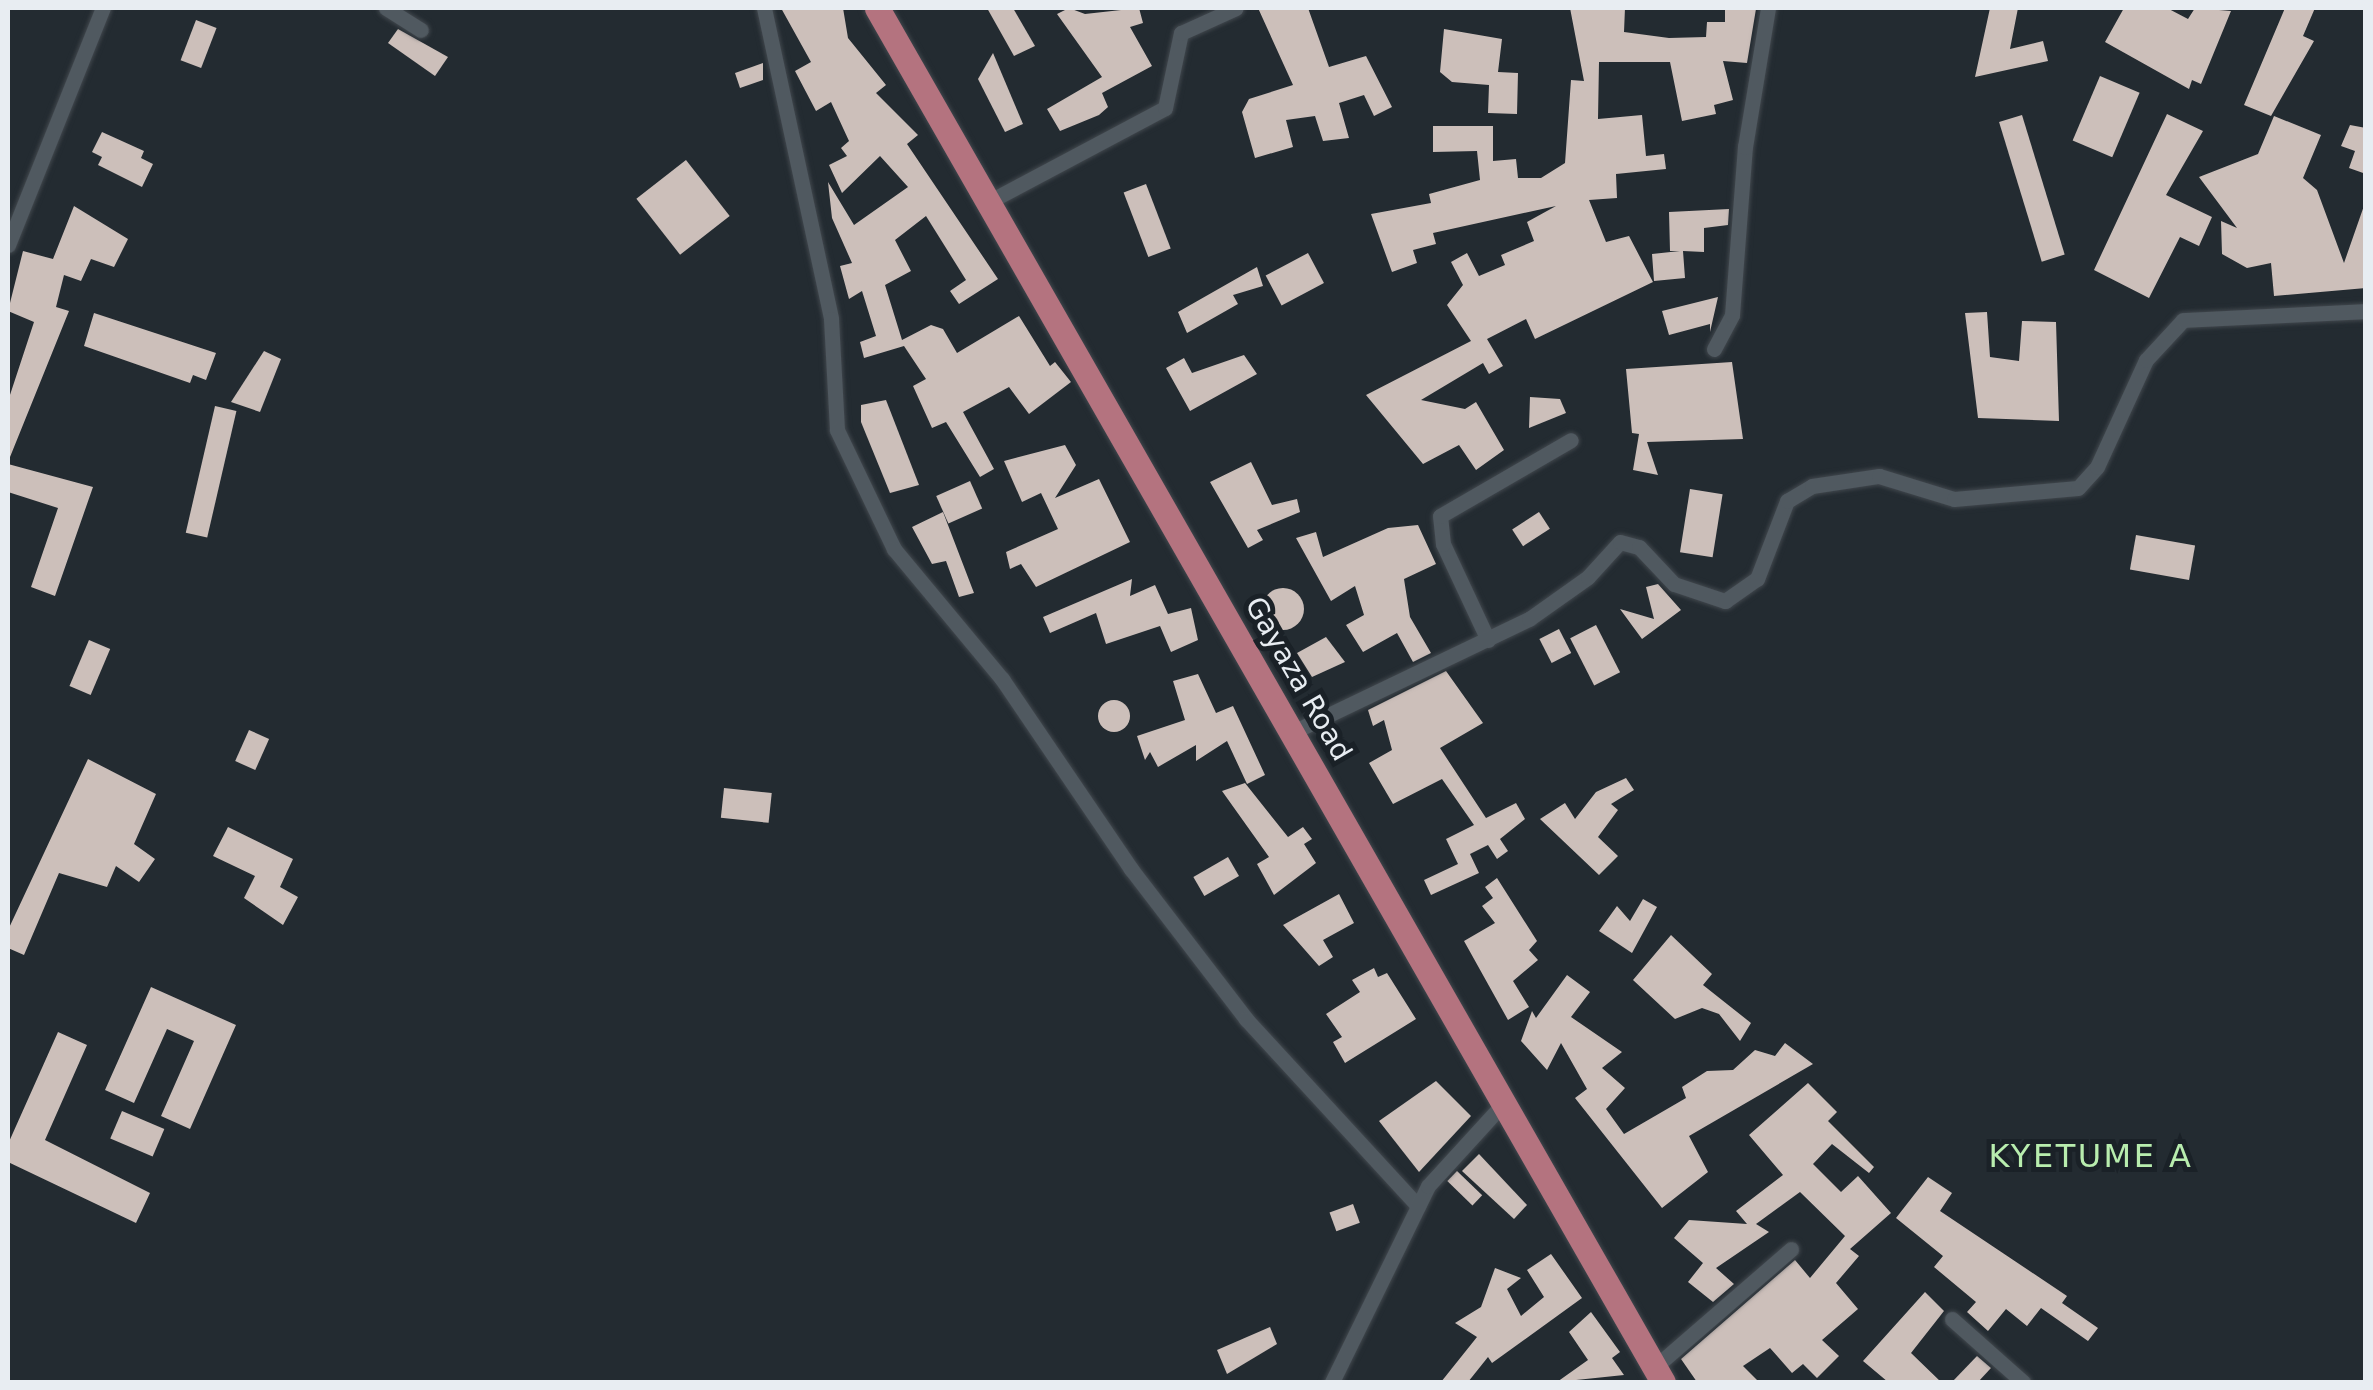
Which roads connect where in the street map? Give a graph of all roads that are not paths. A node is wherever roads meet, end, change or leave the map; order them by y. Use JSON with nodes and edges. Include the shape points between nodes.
{"nodes":[{"id":1,"x":103,"y":8,"type":"edge"},
{"id":2,"x":386,"y":8,"type":"edge"},
{"id":3,"x":764,"y":8,"type":"edge"},
{"id":4,"x":877,"y":8,"type":"edge"},
{"id":5,"x":1236,"y":8,"type":"edge"},
{"id":6,"x":1768,"y":8,"type":"edge"},
{"id":7,"x":421,"y":30,"type":"dead end"},
{"id":8,"x":990,"y":201,"type":"junction"},
{"id":9,"x":8,"y":248,"type":"edge"},
{"id":10,"x":8,"y":264,"type":"edge"},
{"id":11,"x":2366,"y":310,"type":"edge"},
{"id":12,"x":1714,"y":349,"type":"dead end"},
{"id":13,"x":1571,"y":440,"type":"dead end"},
{"id":14,"x":1488,"y":640,"type":"junction"},
{"id":15,"x":1294,"y":732,"type":"junction"},
{"id":16,"x":1504,"y":1104,"type":"junction"},
{"id":17,"x":1418,"y":1206,"type":"junction"},
{"id":18,"x":1791,"y":1249,"type":"dead end"},
{"id":19,"x":1952,"y":1319,"type":"dead end"},
{"id":20,"x":1659,"y":1375,"type":"edge"},
{"id":21,"x":1332,"y":1382,"type":"edge"},
{"id":22,"x":2023,"y":1382,"type":"edge"}],
"edges":[{"from":1,"to":9,"type":"street"},
{"from":2,"to":7,"type":"street"},
{"from":3,"to":17,"type":"street","via":[[830,319],[838,430],[894,549],[1002,678],[1131,869],[1246,1019]]},
{"from":4,"to":8,"type":"main road","name":"Gayaza Road"},
{"from":5,"to":8,"type":"street","via":[[1181,33],[1165,108]]},
{"from":6,"to":12,"type":"street","via":[[1745,146],[1732,315]]},
{"from":8,"to":15,"type":"main road","name":"Gayaza Road"},
{"from":9,"to":10,"type":"street"},
{"from":11,"to":14,"type":"street","via":[[2183,320],[2146,360],[2097,467],[2078,488],[1969,499],[1879,476],[1812,486],[1787,501],[1767,566],[1743,592],[1725,600],[1694,594],[1639,547],[1620,542],[1588,577]]},
{"from":13,"to":14,"type":"street","via":[[1440,516],[1443,544]]},
{"from":14,"to":15,"type":"street"},
{"from":15,"to":16,"type":"main road","name":"Gayaza Road"},
{"from":16,"to":17,"type":"street","via":[[1443,1162]]},
{"from":16,"to":20,"type":"main road","name":"Gayaza Road"},
{"from":17,"to":21,"type":"street"},
{"from":18,"to":20,"type":"street"},
{"from":19,"to":22,"type":"street"}]}
